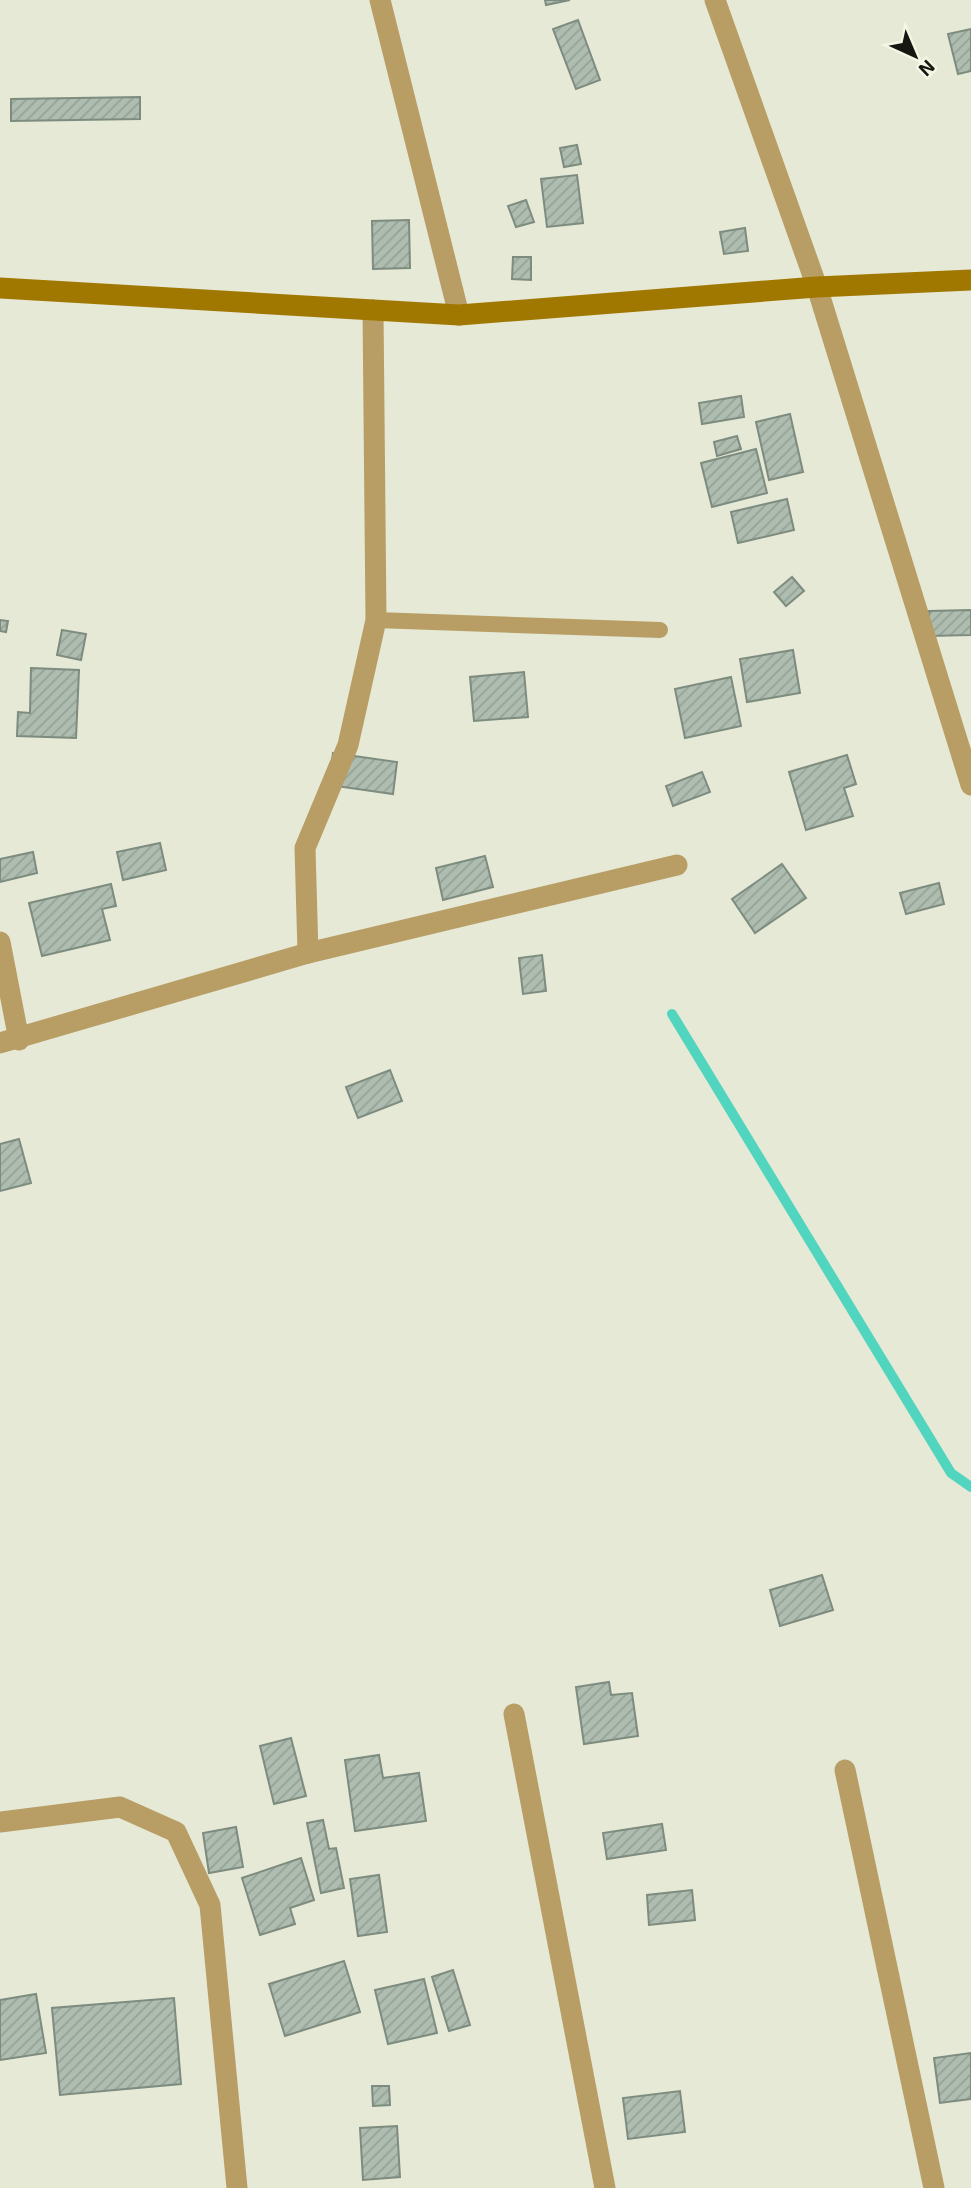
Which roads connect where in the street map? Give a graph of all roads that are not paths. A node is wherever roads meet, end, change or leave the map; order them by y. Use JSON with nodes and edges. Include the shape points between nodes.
{"nodes":[{"id":1,"x":380,"y":0,"type":"edge"},
{"id":2,"x":715,"y":0,"type":"edge"},
{"id":3,"x":971,"y":280,"type":"edge"},
{"id":4,"x":817,"y":287,"type":"junction"},
{"id":5,"x":0,"y":288,"type":"edge"},
{"id":6,"x":373,"y":310,"type":"junction"},
{"id":7,"x":458,"y":316,"type":"junction"},
{"id":8,"x":376,"y":620,"type":"junction"},
{"id":9,"x":660,"y":629,"type":"dead end"},
{"id":10,"x":971,"y":785,"type":"edge"},
{"id":11,"x":677,"y":865,"type":"dead end"},
{"id":12,"x":0,"y":942,"type":"edge"},
{"id":13,"x":308,"y":953,"type":"junction"},
{"id":14,"x":9,"y":1042,"type":"edge"},
{"id":15,"x":514,"y":1714,"type":"dead end"},
{"id":16,"x":845,"y":1770,"type":"dead end"},
{"id":17,"x":0,"y":1822,"type":"edge"},
{"id":18,"x":237,"y":2188,"type":"edge"},
{"id":19,"x":605,"y":2188,"type":"edge"},
{"id":20,"x":934,"y":2188,"type":"edge"}],
"edges":[{"from":1,"to":7,"type":"street"},
{"from":2,"to":4,"type":"street"},
{"from":3,"to":4,"type":"street"},
{"from":4,"to":7,"type":"street"},
{"from":4,"to":10,"type":"street"},
{"from":5,"to":6,"type":"street"},
{"from":6,"to":7,"type":"street"},
{"from":6,"to":8,"type":"street"},
{"from":8,"to":9,"type":"lane"},
{"from":8,"to":13,"type":"street","via":[[348,745],[306,848]]},
{"from":11,"to":13,"type":"street"},
{"from":12,"to":14,"type":"street"},
{"from":13,"to":14,"type":"street"},
{"from":15,"to":19,"type":"street"},
{"from":16,"to":20,"type":"street"},
{"from":17,"to":18,"type":"street","via":[[120,1807],[176,1832],[210,1905]]}]}
